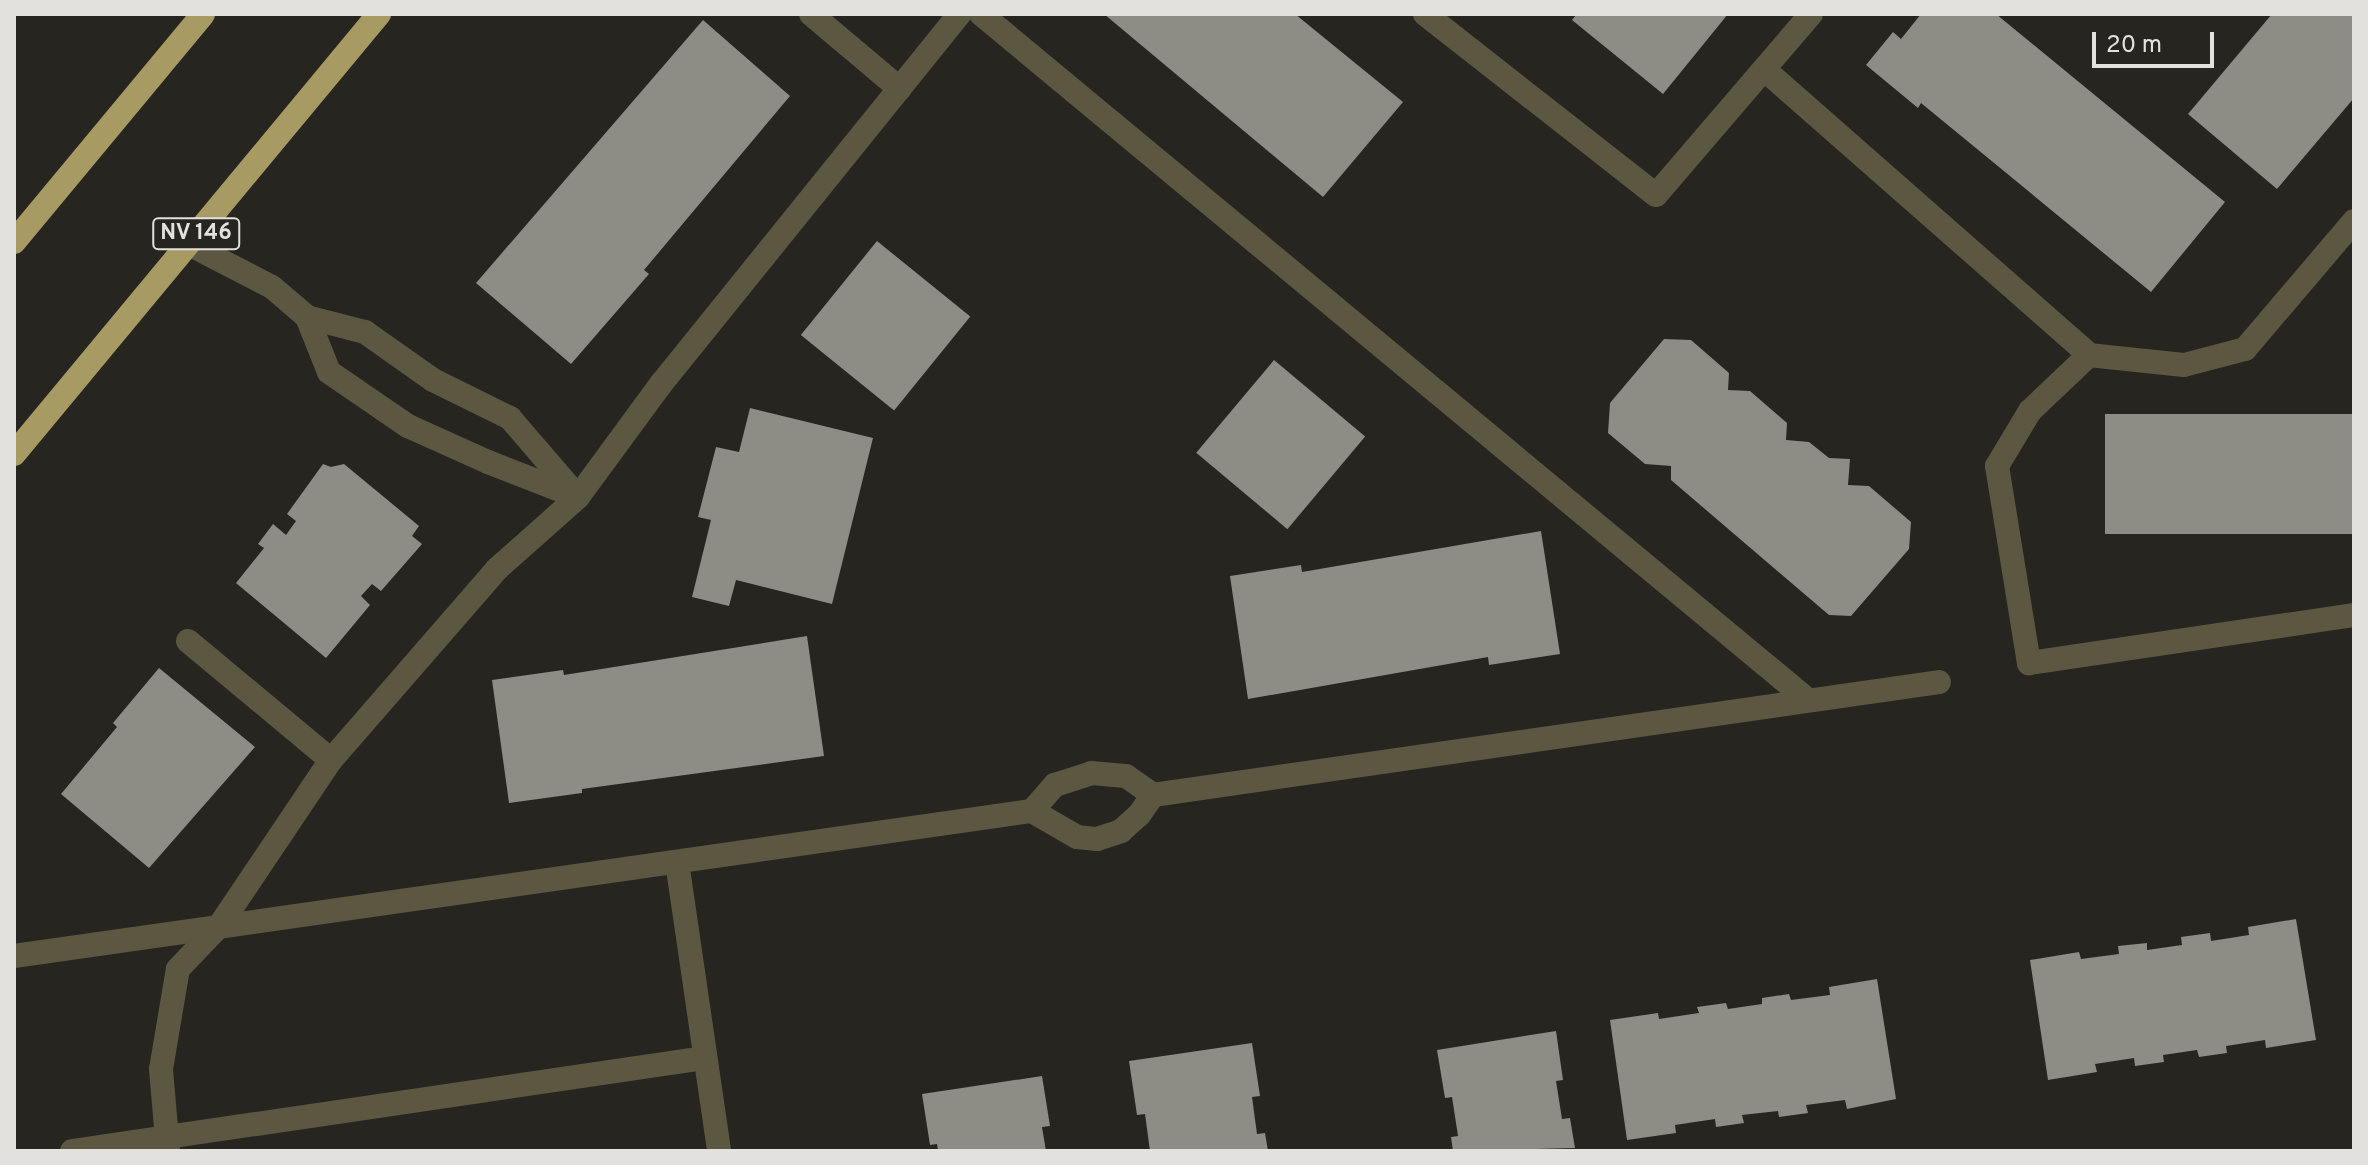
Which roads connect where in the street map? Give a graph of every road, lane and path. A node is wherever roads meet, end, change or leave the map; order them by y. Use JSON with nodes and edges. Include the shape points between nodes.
{"nodes":[{"id":1,"x":203,"y":14,"type":"edge"},
{"id":2,"x":379,"y":14,"type":"edge"},
{"id":3,"x":811,"y":14,"type":"edge"},
{"id":4,"x":960,"y":14,"type":"edge"},
{"id":5,"x":981,"y":14,"type":"edge"},
{"id":6,"x":1425,"y":14,"type":"edge"},
{"id":7,"x":1811,"y":14,"type":"edge"},
{"id":8,"x":1765,"y":70,"type":"junction"},
{"id":9,"x":900,"y":89,"type":"junction"},
{"id":10,"x":2354,"y":221,"type":"edge"},
{"id":11,"x":14,"y":242,"type":"edge"},
{"id":12,"x":189,"y":244,"type":"junction"},
{"id":13,"x":307,"y":317,"type":"junction"},
{"id":14,"x":2089,"y":355,"type":"junction"},
{"id":15,"x":14,"y":454,"type":"edge"},
{"id":16,"x":578,"y":497,"type":"junction"},
{"id":17,"x":2354,"y":615,"type":"edge"},
{"id":18,"x":188,"y":641,"type":"dead end"},
{"id":19,"x":1939,"y":682,"type":"dead end"},
{"id":20,"x":1808,"y":700,"type":"junction"},
{"id":21,"x":331,"y":760,"type":"junction"},
{"id":22,"x":1153,"y":795,"type":"junction"},
{"id":23,"x":1032,"y":811,"type":"junction"},
{"id":24,"x":677,"y":862,"type":"junction"},
{"id":25,"x":220,"y":925,"type":"junction"},
{"id":26,"x":14,"y":956,"type":"edge"},
{"id":27,"x":705,"y":1058,"type":"junction"},
{"id":28,"x":167,"y":1145,"type":"edge"},
{"id":29,"x":72,"y":1151,"type":"edge"},
{"id":30,"x":719,"y":1151,"type":"edge"}],
"edges":[{"from":1,"to":11,"type":"highway"},
{"from":2,"to":12,"type":"highway","number":"NV 146"},
{"from":3,"to":9,"type":"street"},
{"from":4,"to":9,"type":"street"},
{"from":5,"to":20,"type":"street"},
{"from":6,"to":8,"type":"street","via":[[1656,195]]},
{"from":7,"to":8,"type":"street"},
{"from":8,"to":14,"type":"street"},
{"from":9,"to":16,"type":"street","via":[[661,384]]},
{"from":10,"to":14,"type":"street","via":[[2245,349],[2184,365]]},
{"from":12,"to":13,"type":"street","via":[[272,287]]},
{"from":12,"to":15,"type":"highway","number":"NV 146"},
{"from":13,"to":16,"type":"street","via":[[365,332],[433,380],[510,418]]},
{"from":13,"to":16,"type":"street","via":[[329,372],[408,426]]},
{"from":14,"to":17,"type":"street","via":[[2030,411],[1997,466],[2029,663]]},
{"from":16,"to":21,"type":"street","via":[[497,569]]},
{"from":18,"to":21,"type":"street"},
{"from":19,"to":20,"type":"street"},
{"from":20,"to":22,"type":"street"},
{"from":21,"to":25,"type":"street"},
{"from":22,"to":23,"type":"street","via":[[1126,776],[1091,773],[1055,785]]},
{"from":22,"to":23,"type":"street","via":[[1121,831],[1097,839],[1077,837]]},
{"from":23,"to":24,"type":"street"},
{"from":24,"to":25,"type":"street"},
{"from":24,"to":27,"type":"street"},
{"from":25,"to":26,"type":"street"},
{"from":25,"to":28,"type":"street","via":[[178,969],[161,1069]]},
{"from":27,"to":28,"type":"street"},
{"from":27,"to":30,"type":"street"},
{"from":28,"to":29,"type":"street"}]}
